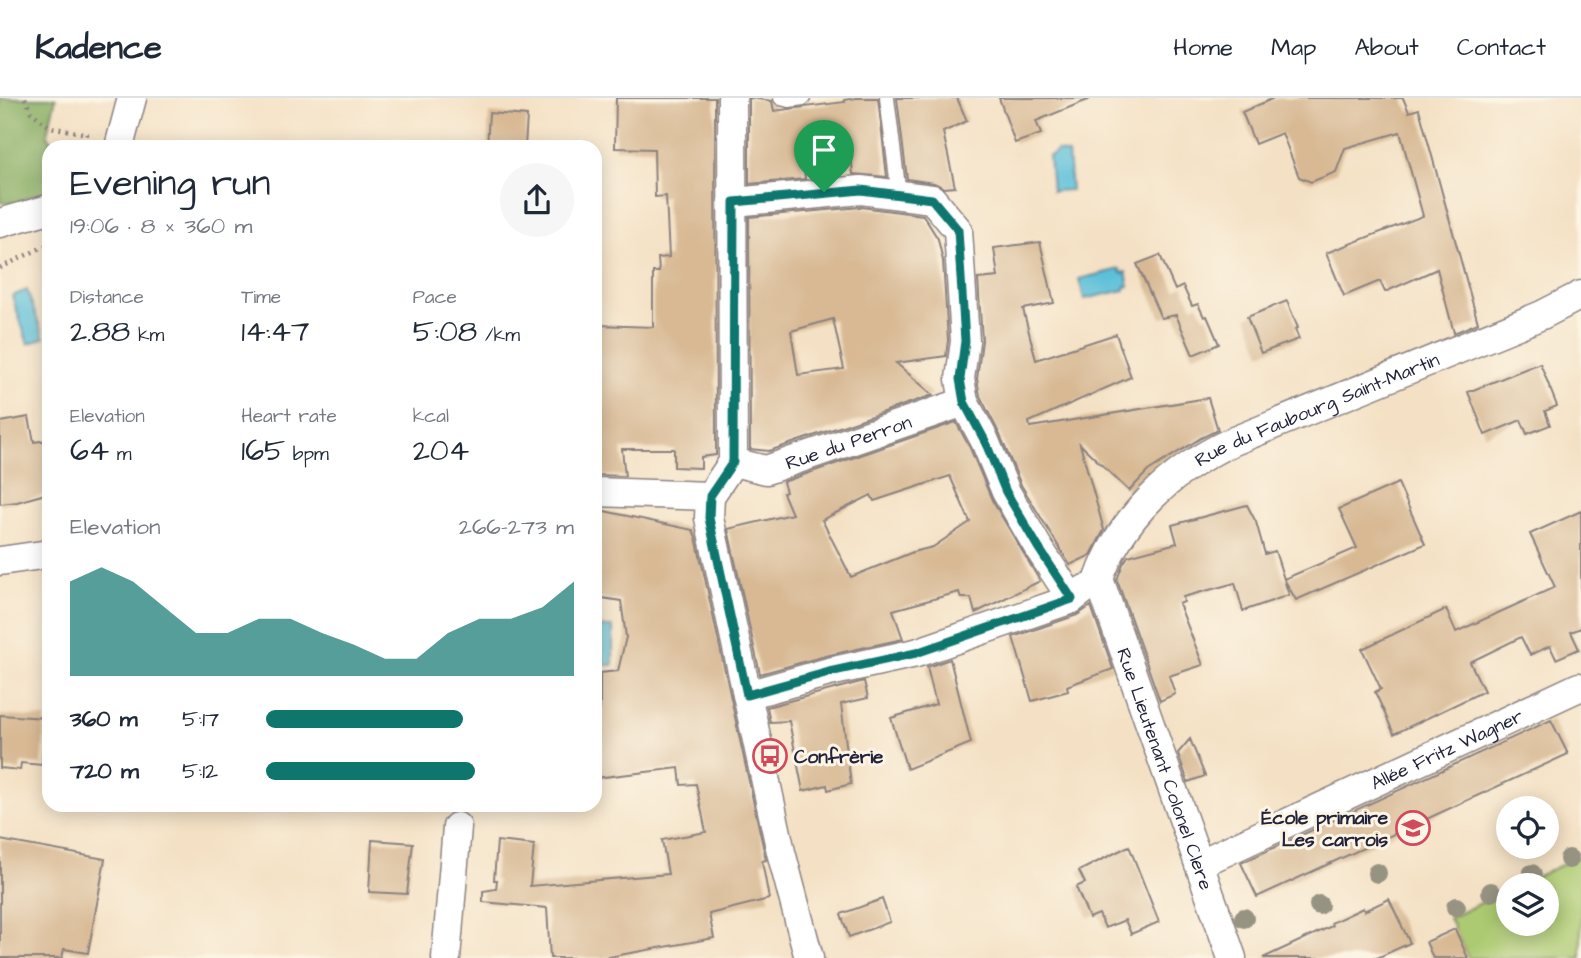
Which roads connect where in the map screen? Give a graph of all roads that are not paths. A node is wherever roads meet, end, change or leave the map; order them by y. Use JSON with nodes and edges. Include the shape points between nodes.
{"nodes":[{"id":1,"x":132,"y":98,"type":"edge"},
{"id":2,"x":732,"y":98,"type":"edge"},
{"id":3,"x":781,"y":98,"type":"edge"},
{"id":4,"x":803,"y":98,"type":"edge"},
{"id":5,"x":887,"y":98,"type":"edge"},
{"id":6,"x":121,"y":140,"type":"edge"},
{"id":7,"x":899,"y":195,"type":"junction"},
{"id":8,"x":734,"y":202,"type":"junction"},
{"id":9,"x":42,"y":211,"type":"edge"},
{"id":10,"x":0,"y":223,"type":"edge"},
{"id":11,"x":1581,"y":295,"type":"edge"},
{"id":12,"x":964,"y":402,"type":"junction"},
{"id":13,"x":733,"y":462,"type":"junction"},
{"id":14,"x":602,"y":492,"type":"edge"},
{"id":15,"x":710,"y":496,"type":"junction"},
{"id":16,"x":42,"y":555,"type":"edge"},
{"id":17,"x":0,"y":561,"type":"edge"},
{"id":18,"x":1099,"y":579,"type":"junction"},
{"id":19,"x":1072,"y":599,"type":"junction"},
{"id":20,"x":1579,"y":687,"type":"dead end"},
{"id":21,"x":747,"y":695,"type":"junction"},
{"id":22,"x":457,"y":827,"type":"dead end"},
{"id":23,"x":1199,"y":864,"type":"junction"},
{"id":24,"x":446,"y":958,"type":"edge"},
{"id":25,"x":809,"y":958,"type":"edge"},
{"id":26,"x":1232,"y":958,"type":"edge"}],
"edges":[{"from":1,"to":6,"type":"street"},
{"from":2,"to":8,"type":"street"},
{"from":3,"to":4,"type":"lane"},
{"from":5,"to":7,"type":"lane"},
{"from":7,"to":8,"type":"street","via":[[861,190]]},
{"from":7,"to":12,"type":"street","via":[[932,199],[958,230]]},
{"from":8,"to":13,"type":"street"},
{"from":9,"to":10,"type":"street"},
{"from":11,"to":18,"type":"street","name":"Rue du Faubourg Saint-Martin","via":[[1201,457],[1156,492],[1133,519]]},
{"from":12,"to":13,"type":"street","name":"Rue du Perron","via":[[765,470]]},
{"from":12,"to":19,"type":"street","via":[[1006,492]]},
{"from":13,"to":15,"type":"street"},
{"from":14,"to":15,"type":"street"},
{"from":15,"to":21,"type":"street","via":[[709,518]]},
{"from":16,"to":17,"type":"street"},
{"from":18,"to":19,"type":"street"},
{"from":18,"to":23,"type":"street","name":"Rue Lieutenant Colonel Clere"},
{"from":19,"to":21,"type":"street","via":[[916,653]]},
{"from":20,"to":23,"type":"street","name":"Allée Fritz Wagner"},
{"from":21,"to":25,"type":"street"},
{"from":22,"to":24,"type":"street"},
{"from":23,"to":26,"type":"street","name":"Rue Lieutenant Colonel Clere"}]}
